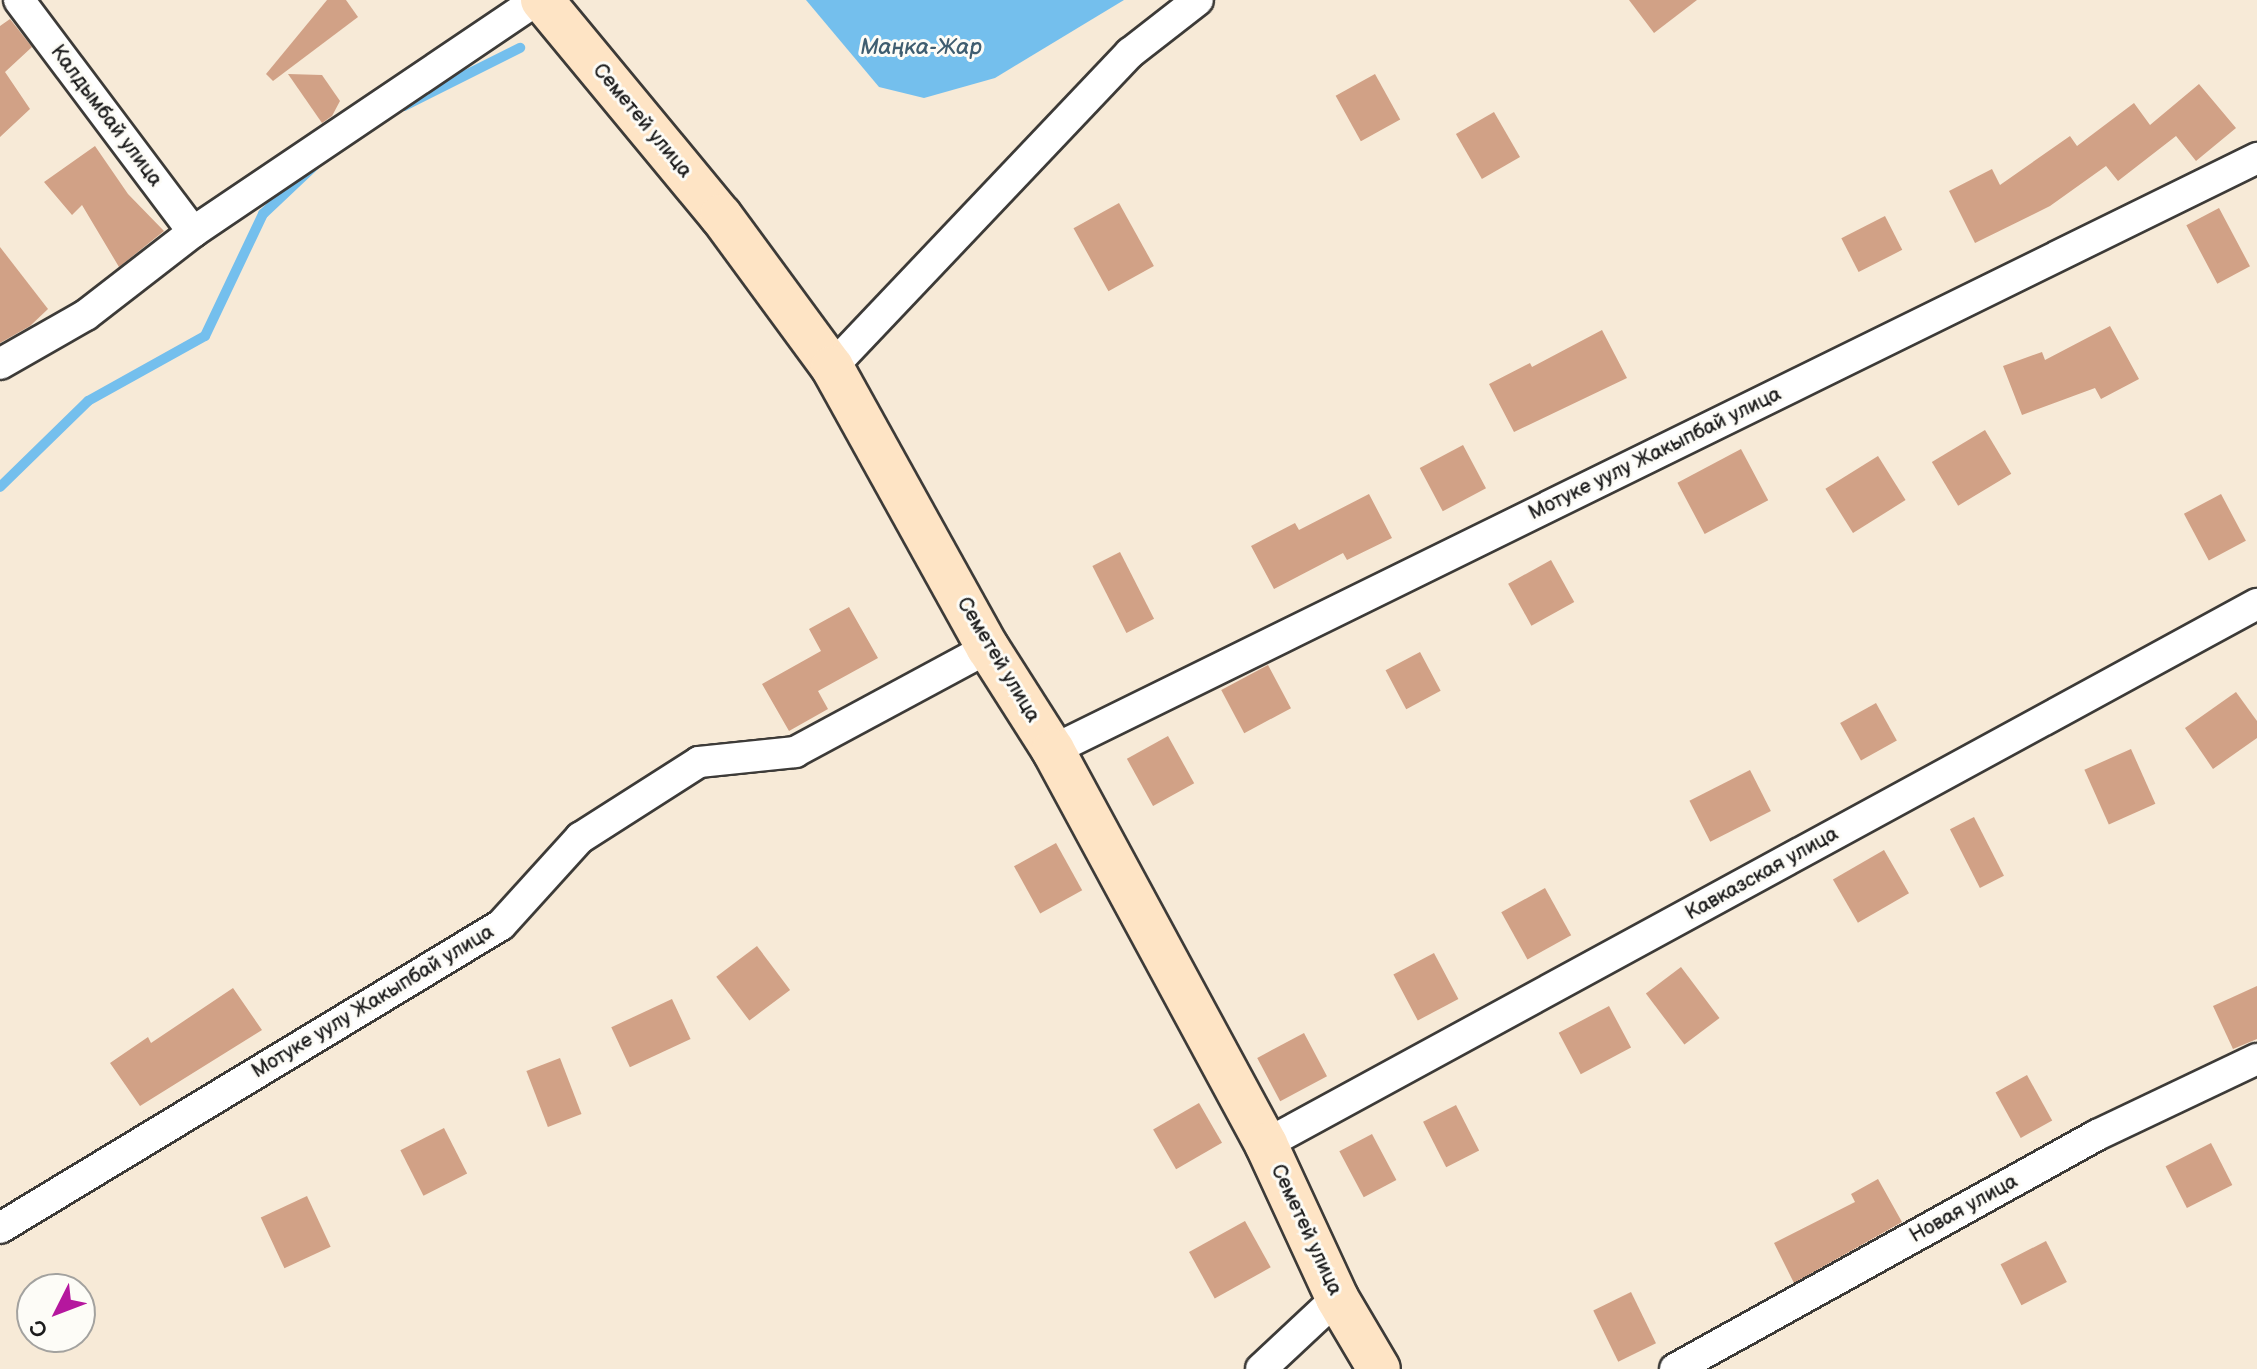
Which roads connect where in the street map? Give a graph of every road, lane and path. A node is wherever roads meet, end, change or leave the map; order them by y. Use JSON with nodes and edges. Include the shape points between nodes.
{"nodes":[{"id":1,"x":19,"y":0,"type":"edge"},
{"id":2,"x":540,"y":0,"type":"edge"},
{"id":3,"x":1198,"y":0,"type":"edge"},
{"id":4,"x":2257,"y":158,"type":"edge"},
{"id":5,"x":193,"y":232,"type":"junction"},
{"id":6,"x":0,"y":364,"type":"edge"},
{"id":7,"x":832,"y":367,"type":"junction"},
{"id":8,"x":2257,"y":604,"type":"edge"},
{"id":9,"x":988,"y":648,"type":"junction"},
{"id":10,"x":1053,"y":750,"type":"junction"},
{"id":11,"x":2257,"y":1059,"type":"edge"},
{"id":12,"x":1266,"y":1144,"type":"junction"},
{"id":13,"x":0,"y":1228,"type":"edge"},
{"id":14,"x":1337,"y":1298,"type":"junction"},
{"id":15,"x":1261,"y":1369,"type":"edge"},
{"id":16,"x":1379,"y":1369,"type":"edge"},
{"id":17,"x":1675,"y":1369,"type":"edge"}],
"edges":[{"from":1,"to":5,"type":"street","name":"Калдымбай улица"},
{"from":2,"to":5,"type":"street"},
{"from":2,"to":7,"type":"street","name":"Семетей улица","via":[[721,216]]},
{"from":3,"to":7,"type":"street","via":[[1130,53]]},
{"from":4,"to":10,"type":"street","name":"Мотуке уулу Жакыпбай улица"},
{"from":5,"to":6,"type":"street","via":[[86,315]]},
{"from":7,"to":9,"type":"street","name":"Семетей улица"},
{"from":8,"to":12,"type":"street","name":"Кавказская улица"},
{"from":9,"to":10,"type":"street","name":"Семетей улица"},
{"from":9,"to":13,"type":"street","name":"Мотуке уулу Жакыпбай улица","via":[[795,752],[699,762],[580,838],[501,925]]},
{"from":10,"to":12,"type":"street","name":"Семетей улица"},
{"from":11,"to":17,"type":"street","name":"Новая улица","via":[[2097,1135]]},
{"from":12,"to":14,"type":"street","name":"Семетей улица"},
{"from":14,"to":15,"type":"street"},
{"from":14,"to":16,"type":"street","name":"Семетей улица"}]}
